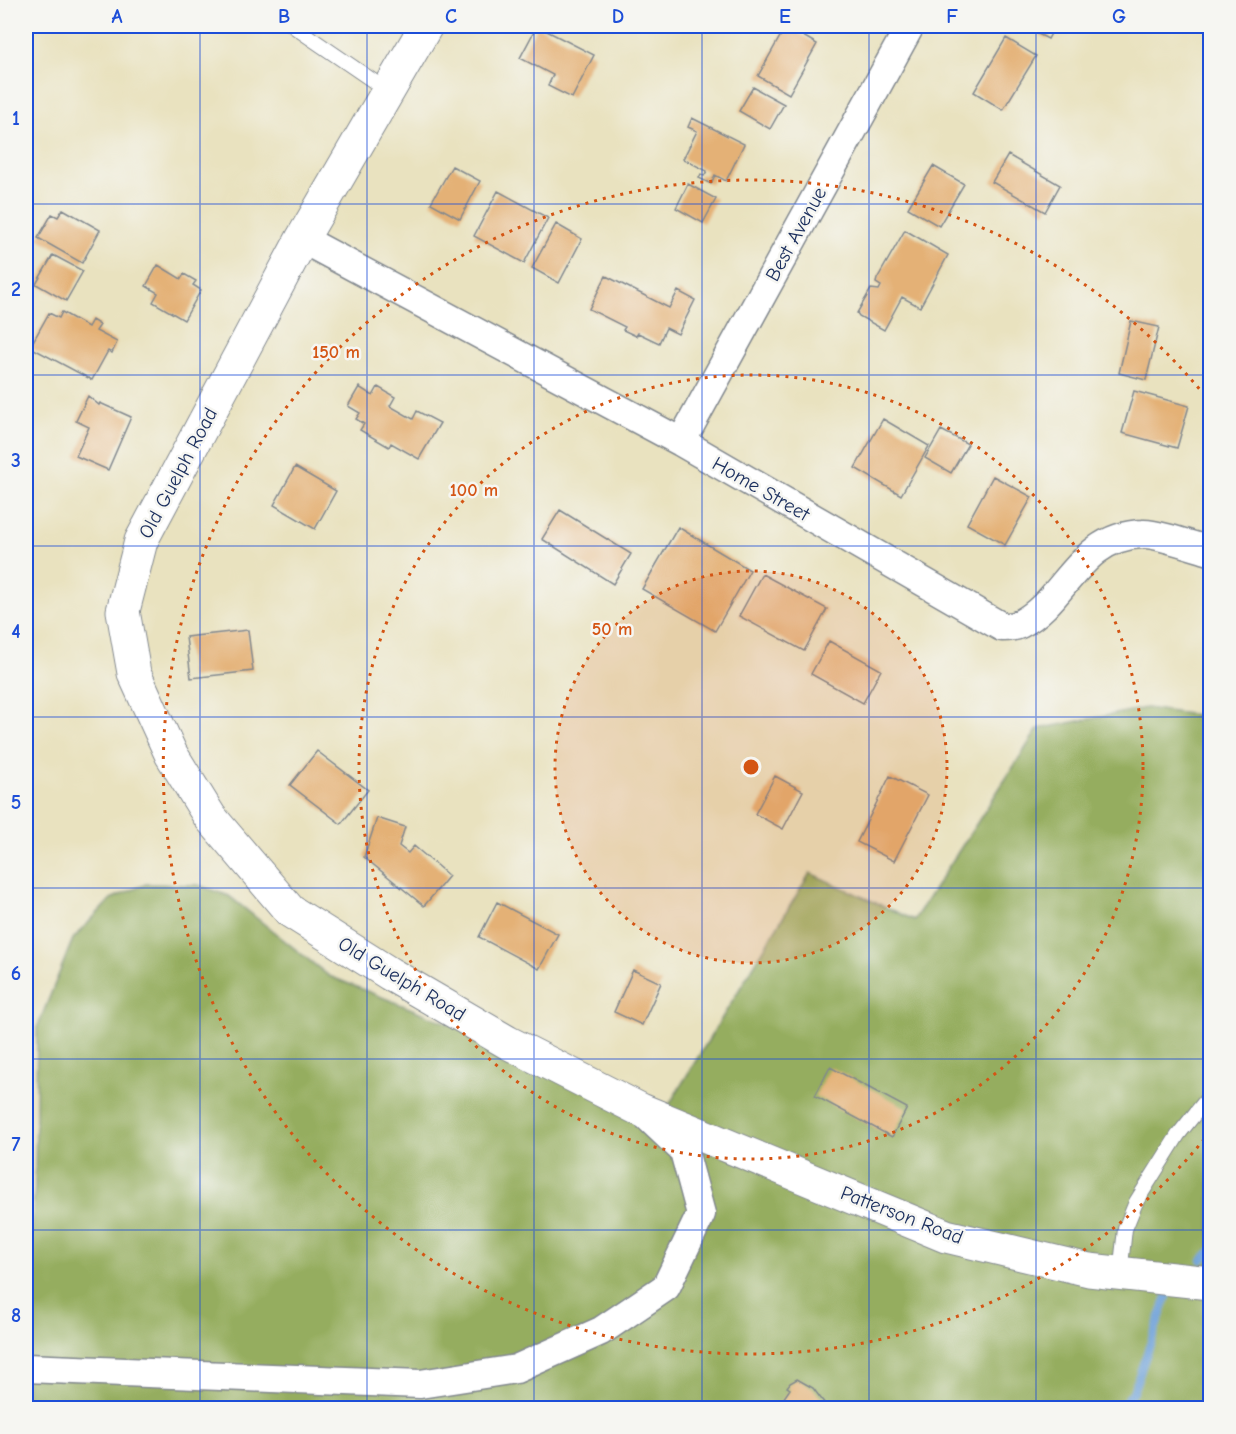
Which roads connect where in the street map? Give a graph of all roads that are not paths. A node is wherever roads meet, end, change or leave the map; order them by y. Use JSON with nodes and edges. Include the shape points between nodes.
{"nodes":[{"id":1,"x":293,"y":26,"type":"edge"},
{"id":2,"x":426,"y":26,"type":"edge"},
{"id":3,"x":910,"y":26,"type":"edge"},
{"id":4,"x":388,"y":91,"type":"junction"},
{"id":5,"x":302,"y":239,"type":"junction"},
{"id":6,"x":681,"y":442,"type":"junction"},
{"id":7,"x":1210,"y":551,"type":"edge"},
{"id":8,"x":1210,"y":1095,"type":"edge"},
{"id":9,"x":641,"y":1110,"type":"junction"},
{"id":10,"x":1119,"y":1274,"type":"junction"},
{"id":11,"x":1210,"y":1283,"type":"edge"},
{"id":12,"x":26,"y":1368,"type":"edge"}],
"edges":[{"from":1,"to":4,"type":"lane"},
{"from":2,"to":4,"type":"street","name":"Old Guelph Road"},
{"from":3,"to":6,"type":"street","name":"Best Avenue"},
{"from":4,"to":5,"type":"street","name":"Old Guelph Road"},
{"from":5,"to":6,"type":"street","name":"Home Street"},
{"from":5,"to":9,"type":"street","name":"Old Guelph Road","via":[[141,541],[123,611],[134,673],[171,754],[210,817],[290,911],[507,1042]]},
{"from":6,"to":7,"type":"street","name":"Home Street","via":[[1002,627],[1018,625],[1039,610],[1090,554],[1118,539],[1145,533]]},
{"from":8,"to":10,"type":"lane","via":[[1178,1135],[1136,1202],[1125,1229]]},
{"from":9,"to":10,"type":"street","name":"Patterson Road","via":[[946,1236]]},
{"from":9,"to":12,"type":"street","name":"Old Guelph Road","via":[[684,1151],[701,1214],[666,1287],[601,1331],[516,1370],[420,1384]]},
{"from":10,"to":11,"type":"street","name":"Patterson Road"}]}
